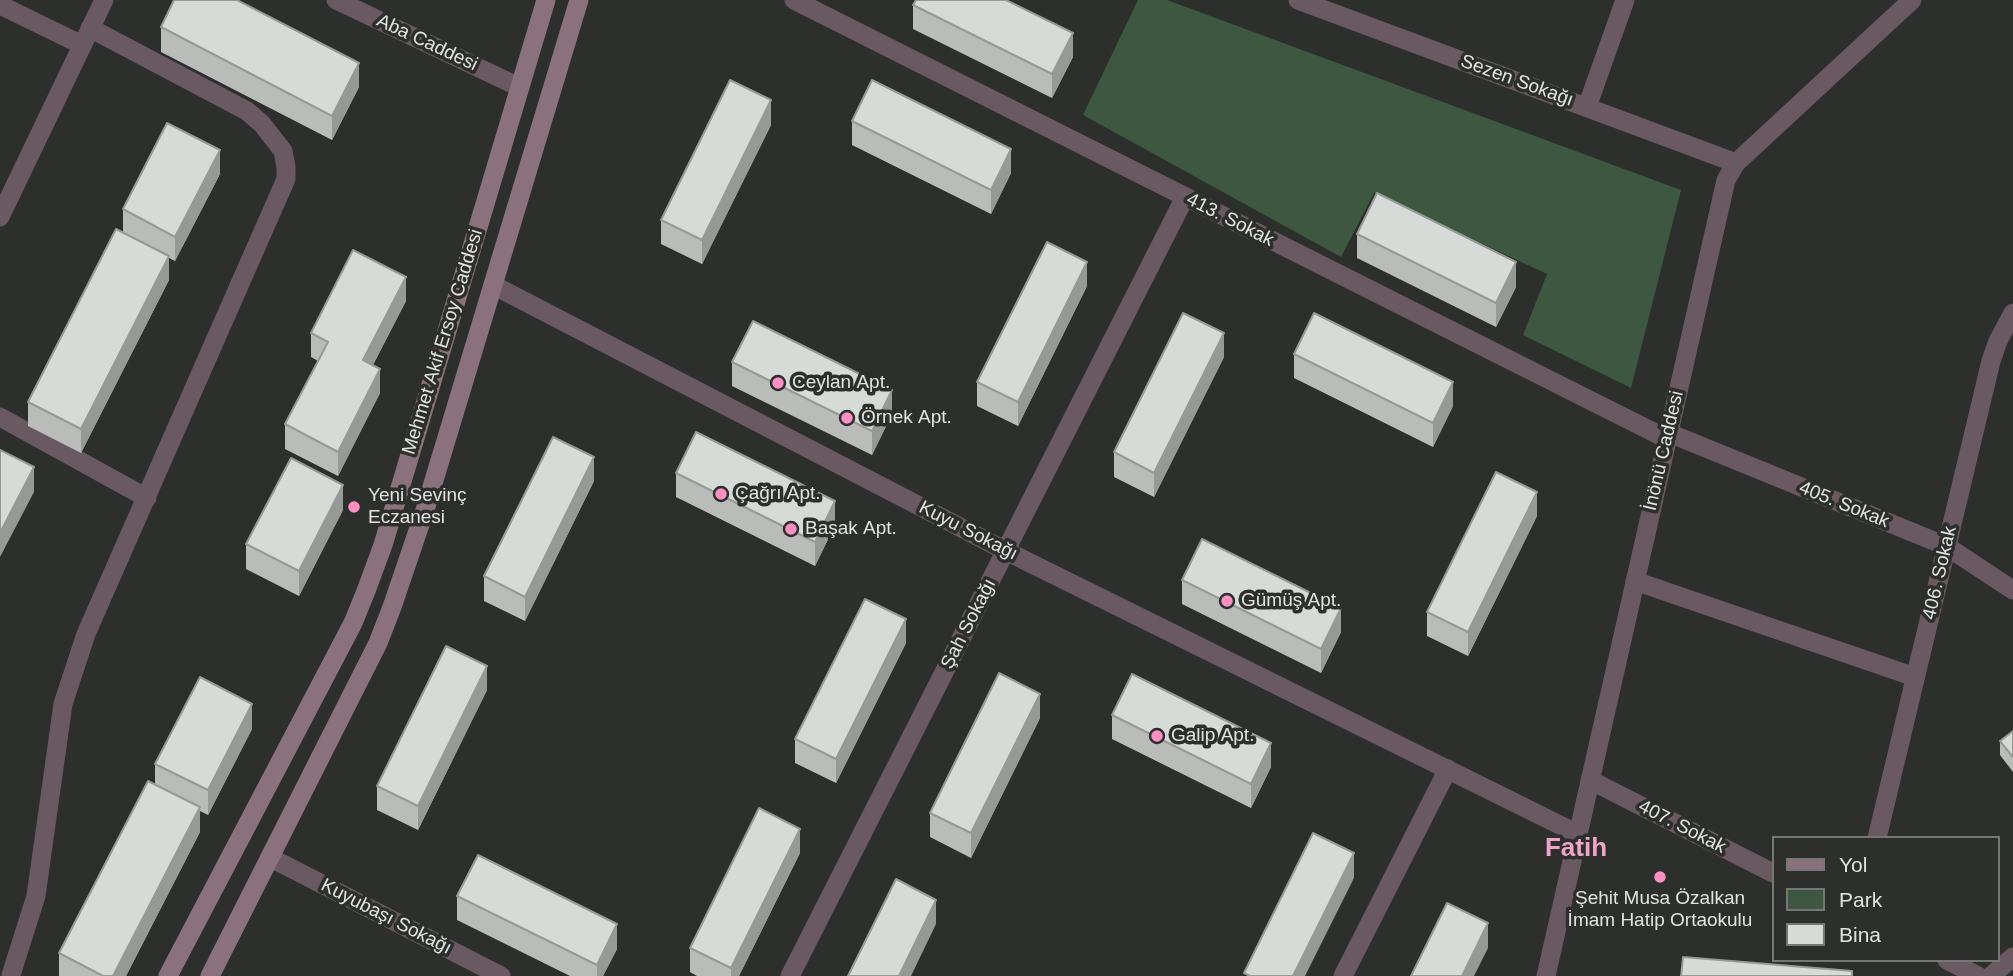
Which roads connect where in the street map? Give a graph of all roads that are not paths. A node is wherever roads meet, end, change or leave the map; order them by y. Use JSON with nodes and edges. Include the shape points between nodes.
{"nodes":[{"id":1,"x":104,"y":0,"type":"edge"},
{"id":2,"x":336,"y":0,"type":"edge"},
{"id":3,"x":545,"y":0,"type":"edge"},
{"id":4,"x":579,"y":0,"type":"edge"},
{"id":5,"x":794,"y":0,"type":"edge"},
{"id":6,"x":1298,"y":0,"type":"edge"},
{"id":7,"x":1625,"y":0,"type":"edge"},
{"id":8,"x":1912,"y":0,"type":"edge"},
{"id":9,"x":0,"y":5,"type":"edge"},
{"id":10,"x":86,"y":37,"type":"junction"},
{"id":11,"x":519,"y":87,"type":"junction"},
{"id":12,"x":1587,"y":107,"type":"junction"},
{"id":13,"x":1735,"y":163,"type":"junction"},
{"id":14,"x":1185,"y":197,"type":"junction"},
{"id":15,"x":0,"y":217,"type":"edge"},
{"id":16,"x":493,"y":285,"type":"junction"},
{"id":17,"x":2013,"y":313,"type":"edge"},
{"id":18,"x":0,"y":417,"type":"edge"},
{"id":19,"x":1668,"y":436,"type":"junction"},
{"id":20,"x":147,"y":498,"type":"junction"},
{"id":21,"x":1946,"y":546,"type":"junction"},
{"id":22,"x":1006,"y":551,"type":"junction"},
{"id":23,"x":1635,"y":581,"type":"junction"},
{"id":24,"x":2013,"y":590,"type":"edge"},
{"id":25,"x":1915,"y":677,"type":"junction"},
{"id":26,"x":1448,"y":769,"type":"junction"},
{"id":27,"x":1590,"y":780,"type":"junction"},
{"id":28,"x":1578,"y":834,"type":"junction"},
{"id":29,"x":1877,"y":836,"type":"edge"},
{"id":30,"x":271,"y":858,"type":"junction"},
{"id":31,"x":1772,"y":872,"type":"edge"},
{"id":32,"x":2013,"y":957,"type":"edge"},
{"id":33,"x":1951,"y":962,"type":"edge"},
{"id":34,"x":8,"y":973,"type":"edge"},
{"id":35,"x":168,"y":976,"type":"edge"},
{"id":36,"x":210,"y":976,"type":"edge"},
{"id":37,"x":501,"y":976,"type":"edge"},
{"id":38,"x":790,"y":976,"type":"edge"},
{"id":39,"x":1343,"y":976,"type":"edge"},
{"id":40,"x":1546,"y":976,"type":"edge"},
{"id":41,"x":1978,"y":976,"type":"edge"},
{"id":42,"x":1991,"y":976,"type":"edge"}],
"edges":[{"from":1,"to":10,"type":"street"},
{"from":2,"to":11,"type":"street","name":"Aba Caddesi"},
{"from":3,"to":11,"type":"main road","name":"Mehmet Akif Ersoy Caddesi"},
{"from":4,"to":16,"type":"main road","name":"Mehmet Akif Ersoy Caddesi"},
{"from":5,"to":14,"type":"street","name":"413. Sokak"},
{"from":6,"to":12,"type":"street","name":"Sezen Sokağı"},
{"from":7,"to":12,"type":"street"},
{"from":8,"to":13,"type":"street","name":"İnönü Caddesi"},
{"from":9,"to":10,"type":"street"},
{"from":10,"to":15,"type":"street"},
{"from":10,"to":20,"type":"street","via":[[247,111],[283,151],[286,167],[286,179]]},
{"from":11,"to":35,"type":"main road","name":"Mehmet Akif Ersoy Caddesi","via":[[366,591]]},
{"from":12,"to":13,"type":"street","name":"Sezen Sokağı"},
{"from":13,"to":19,"type":"street","name":"İnönü Caddesi","via":[[1726,180]]},
{"from":14,"to":19,"type":"street","name":"413. Sokak"},
{"from":14,"to":22,"type":"street","name":"Şah Sokağı"},
{"from":16,"to":22,"type":"street","name":"Kuyu Sokağı"},
{"from":16,"to":30,"type":"main road","name":"Mehmet Akif Ersoy Caddesi","via":[[392,607]]},
{"from":17,"to":21,"type":"street","name":"406. Sokak","via":[[1991,360]]},
{"from":18,"to":20,"type":"street"},
{"from":19,"to":21,"type":"street","name":"405. Sokak"},
{"from":19,"to":23,"type":"street","name":"İnönü Caddesi"},
{"from":20,"to":34,"type":"street","via":[[96,609],[63,704],[36,896]]},
{"from":21,"to":24,"type":"street","name":"405. Sokak"},
{"from":21,"to":25,"type":"street","name":"406. Sokak"},
{"from":22,"to":26,"type":"street","name":"Kuyu Sokağı"},
{"from":22,"to":38,"type":"street","name":"Şah Sokağı"},
{"from":23,"to":25,"type":"street"},
{"from":23,"to":27,"type":"street","name":"İnönü Caddesi"},
{"from":25,"to":29,"type":"street","name":"406. Sokak"},
{"from":26,"to":28,"type":"street","name":"Kuyu Sokağı"},
{"from":26,"to":39,"type":"street"},
{"from":27,"to":28,"type":"street","name":"İnönü Caddesi"},
{"from":27,"to":31,"type":"street","name":"407. Sokak"},
{"from":28,"to":40,"type":"street","name":"İnönü Caddesi"},
{"from":30,"to":36,"type":"main road","name":"Mehmet Akif Ersoy Caddesi"},
{"from":30,"to":37,"type":"street","name":"Kuyubaşı Sokağı"},
{"from":32,"to":42,"type":"street"},
{"from":33,"to":41,"type":"street"}]}
